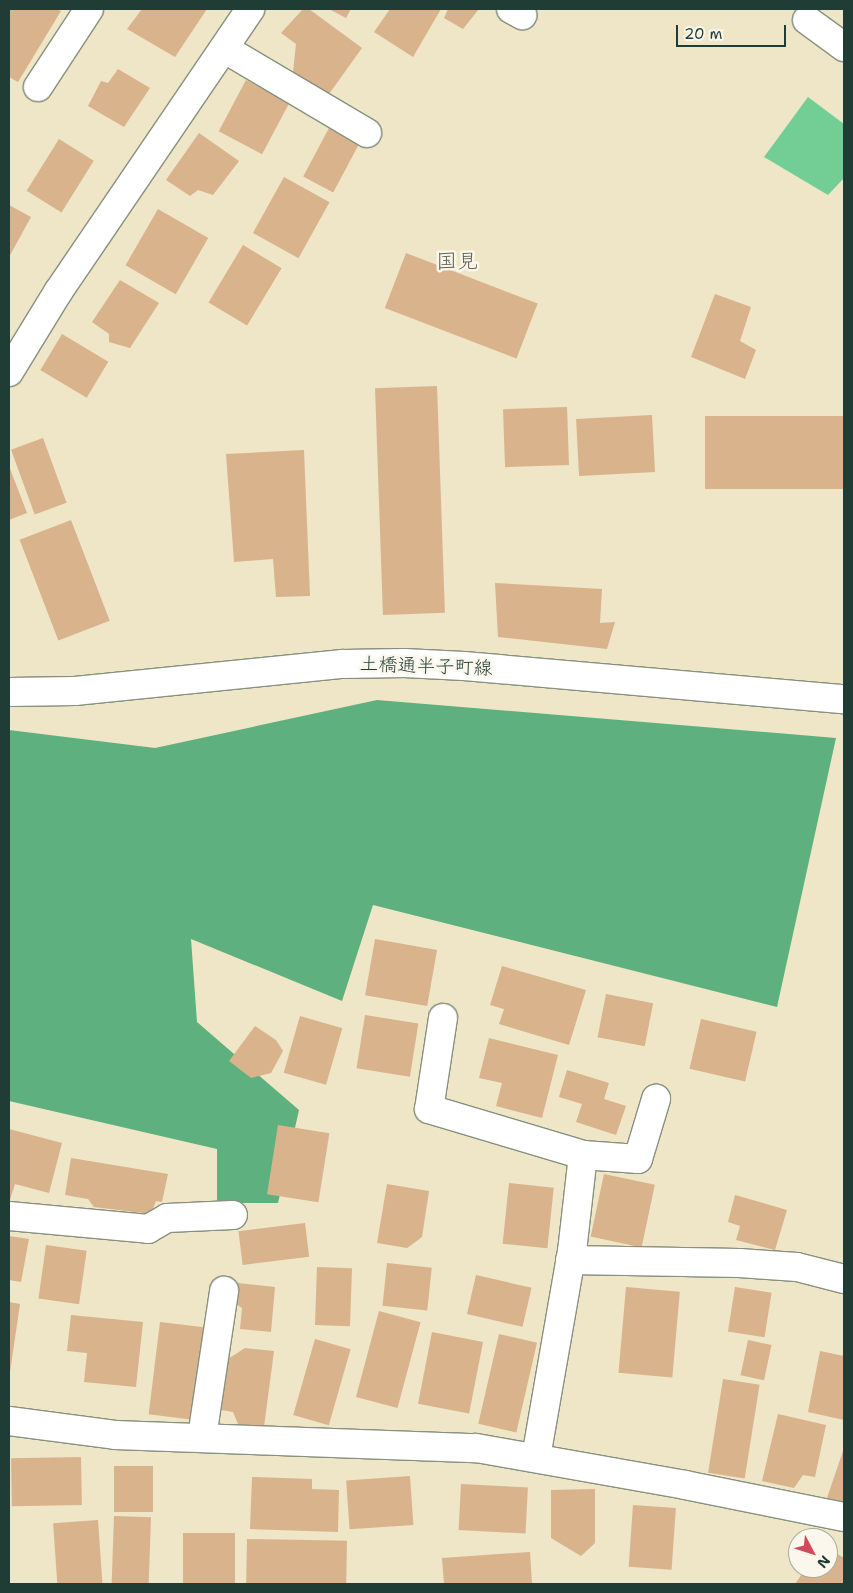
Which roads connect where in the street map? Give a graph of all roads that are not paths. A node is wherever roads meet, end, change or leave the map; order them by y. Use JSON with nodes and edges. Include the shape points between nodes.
{"nodes":[{"id":1,"x":89,"y":9,"type":"edge"},
{"id":2,"x":250,"y":9,"type":"edge"},
{"id":3,"x":807,"y":20,"type":"dead end"},
{"id":4,"x":844,"y":47,"type":"edge"},
{"id":5,"x":225,"y":49,"type":"junction"},
{"id":6,"x":38,"y":87,"type":"dead end"},
{"id":7,"x":367,"y":133,"type":"dead end"},
{"id":8,"x":9,"y":372,"type":"edge"},
{"id":9,"x":9,"y":692,"type":"edge"},
{"id":10,"x":844,"y":699,"type":"edge"},
{"id":11,"x":443,"y":1018,"type":"dead end"},
{"id":12,"x":656,"y":1099,"type":"dead end"},
{"id":13,"x":583,"y":1155,"type":"junction"},
{"id":14,"x":233,"y":1215,"type":"dead end"},
{"id":15,"x":9,"y":1216,"type":"edge"},
{"id":16,"x":570,"y":1260,"type":"junction"},
{"id":17,"x":844,"y":1279,"type":"edge"},
{"id":18,"x":224,"y":1291,"type":"dead end"},
{"id":19,"x":9,"y":1421,"type":"edge"},
{"id":20,"x":202,"y":1436,"type":"junction"},
{"id":21,"x":536,"y":1458,"type":"junction"},
{"id":22,"x":844,"y":1517,"type":"edge"}],
"edges":[{"from":1,"to":6,"type":"street"},
{"from":2,"to":5,"type":"street"},
{"from":3,"to":4,"type":"street"},
{"from":5,"to":7,"type":"street"},
{"from":5,"to":8,"type":"street","via":[[58,292]]},
{"from":9,"to":10,"type":"street","name":"土橋通半子町線","via":[[76,691],[343,664],[404,663]]},
{"from":11,"to":13,"type":"street","via":[[429,1109]]},
{"from":12,"to":13,"type":"street","via":[[638,1159]]},
{"from":13,"to":16,"type":"street"},
{"from":14,"to":15,"type":"street","via":[[167,1218],[148,1229]]},
{"from":16,"to":17,"type":"street","via":[[797,1267]]},
{"from":16,"to":21,"type":"street"},
{"from":18,"to":20,"type":"street"},
{"from":19,"to":20,"type":"street","via":[[115,1435]]},
{"from":20,"to":21,"type":"street","via":[[476,1448]]},
{"from":21,"to":22,"type":"street"}]}
